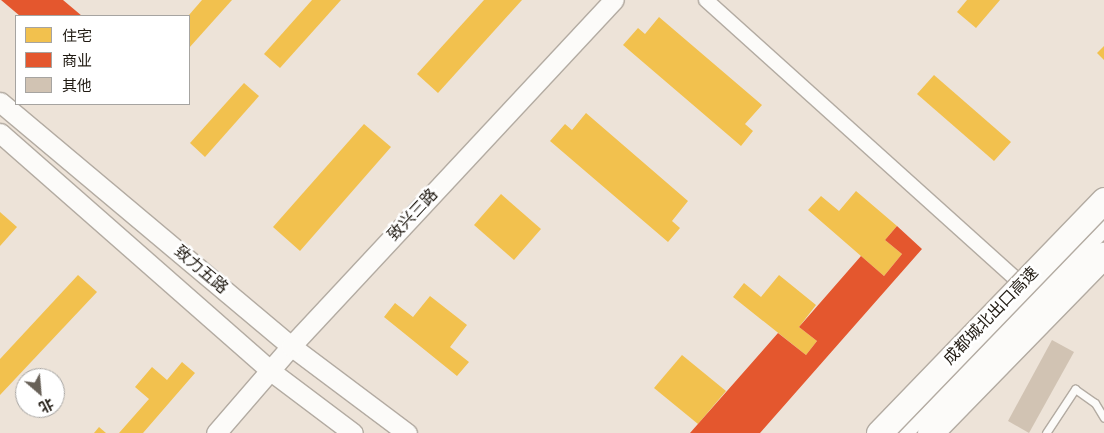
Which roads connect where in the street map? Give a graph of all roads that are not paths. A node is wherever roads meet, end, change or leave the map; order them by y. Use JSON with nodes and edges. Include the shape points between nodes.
{"nodes":[{"id":1,"x":614,"y":0,"type":"edge"},
{"id":2,"x":706,"y":0,"type":"edge"},
{"id":3,"x":0,"y":102,"type":"edge"},
{"id":4,"x":0,"y":133,"type":"edge"},
{"id":5,"x":1104,"y":200,"type":"edge"},
{"id":6,"x":1104,"y":225,"type":"edge"},
{"id":7,"x":1104,"y":255,"type":"edge"},
{"id":8,"x":1035,"y":296,"type":"junction"},
{"id":9,"x":291,"y":346,"type":"junction"},
{"id":10,"x":272,"y":372,"type":"junction"},
{"id":11,"x":1104,"y":418,"type":"edge"},
{"id":12,"x":216,"y":433,"type":"edge"},
{"id":13,"x":353,"y":433,"type":"edge"},
{"id":14,"x":407,"y":433,"type":"edge"},
{"id":15,"x":879,"y":433,"type":"edge"},
{"id":16,"x":902,"y":433,"type":"edge"},
{"id":17,"x":930,"y":433,"type":"edge"},
{"id":18,"x":1046,"y":433,"type":"edge"}],
"edges":[{"from":1,"to":9,"type":"main road","name":"致兴三路"},
{"from":2,"to":8,"type":"street"},
{"from":3,"to":9,"type":"main road","name":"致力五路"},
{"from":4,"to":10,"type":"main road","name":"致力五路"},
{"from":5,"to":15,"type":"highway","name":"成都城北出口高速","bridge":true},
{"from":6,"to":8,"type":"main road"},
{"from":7,"to":17,"type":"highway"},
{"from":8,"to":16,"type":"main road"},
{"from":9,"to":10,"type":"main road","name":"致兴三路"},
{"from":9,"to":14,"type":"main road","name":"致力五路"},
{"from":10,"to":12,"type":"main road","name":"致兴三路"},
{"from":10,"to":13,"type":"main road","name":"致力五路"},
{"from":11,"to":18,"type":"lane","via":[[1095,403],[1075,389]]}]}
